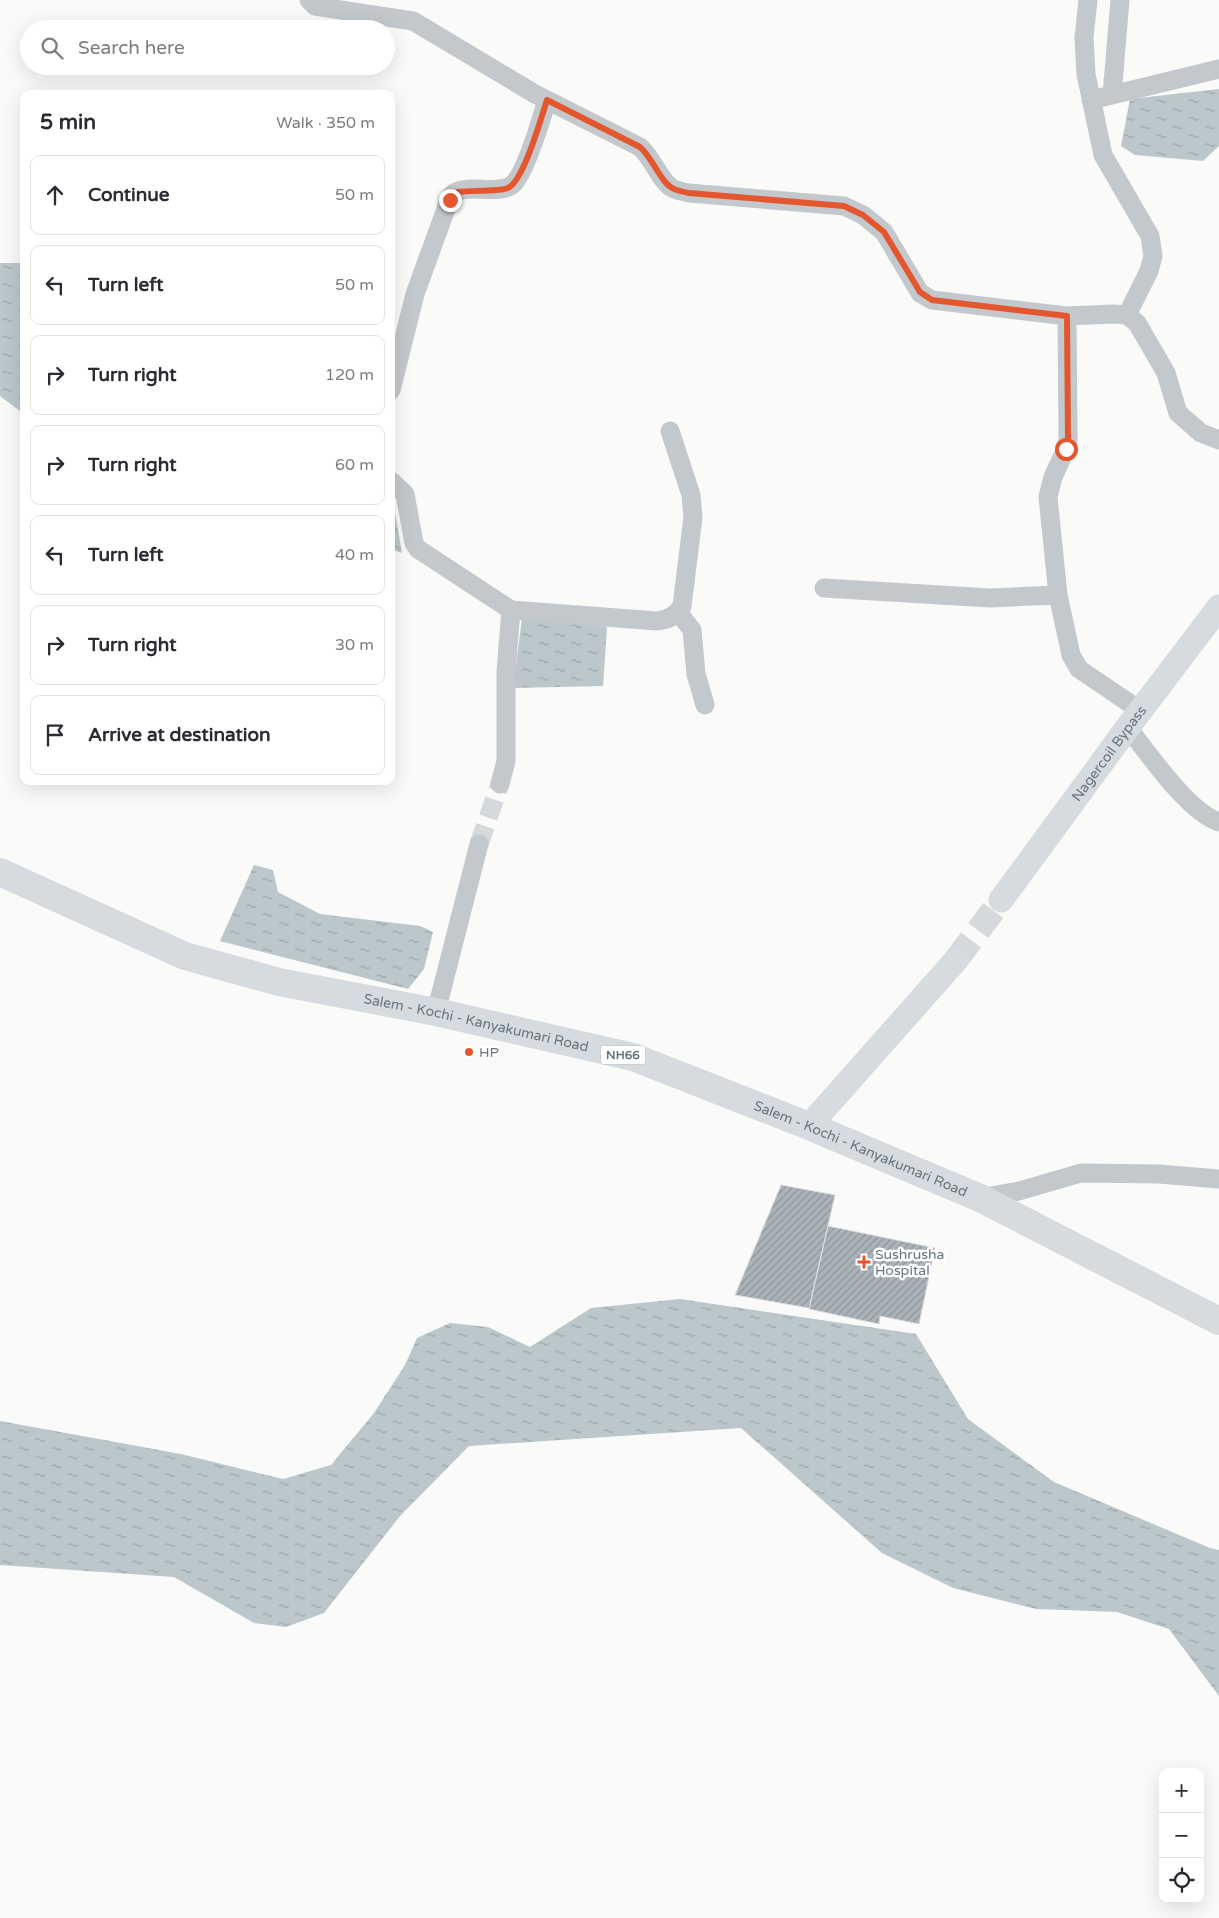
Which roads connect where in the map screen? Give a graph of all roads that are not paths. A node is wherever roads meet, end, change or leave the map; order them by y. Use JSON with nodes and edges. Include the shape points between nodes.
{"nodes":[{"id":1,"x":309,"y":0,"type":"edge"},
{"id":2,"x":1088,"y":0,"type":"edge"},
{"id":3,"x":1120,"y":0,"type":"edge"},
{"id":4,"x":1219,"y":70,"type":"edge"},
{"id":5,"x":1112,"y":95,"type":"junction"},
{"id":6,"x":547,"y":100,"type":"junction"},
{"id":7,"x":1091,"y":100,"type":"junction"},
{"id":8,"x":1067,"y":316,"type":"junction"},
{"id":9,"x":1127,"y":316,"type":"junction"},
{"id":10,"x":395,"y":374,"type":"edge"},
{"id":11,"x":670,"y":431,"type":"dead end"},
{"id":12,"x":1219,"y":440,"type":"edge"},
{"id":13,"x":395,"y":485,"type":"edge"},
{"id":14,"x":824,"y":588,"type":"dead end"},
{"id":15,"x":1058,"y":594,"type":"junction"},
{"id":16,"x":1219,"y":607,"type":"edge"},
{"id":17,"x":511,"y":610,"type":"junction"},
{"id":18,"x":678,"y":612,"type":"junction"},
{"id":19,"x":705,"y":705,"type":"dead end"},
{"id":20,"x":1134,"y":720,"type":"junction"},
{"id":21,"x":500,"y":784,"type":"tunnel mouth"},
{"id":22,"x":1219,"y":822,"type":"edge"},
{"id":23,"x":479,"y":844,"type":"tunnel mouth"},
{"id":24,"x":0,"y":872,"type":"edge"},
{"id":25,"x":1001,"y":900,"type":"tunnel mouth"},
{"id":26,"x":956,"y":960,"type":"tunnel mouth"},
{"id":27,"x":436,"y":1012,"type":"junction"},
{"id":28,"x":809,"y":1126,"type":"junction"},
{"id":29,"x":1219,"y":1179,"type":"edge"},
{"id":30,"x":980,"y":1198,"type":"junction"},
{"id":31,"x":1219,"y":1321,"type":"edge"}],
"edges":[{"from":1,"to":6,"type":"street","via":[[315,6],[413,22]]},
{"from":2,"to":7,"type":"street","via":[[1084,38]]},
{"from":3,"to":5,"type":"street"},
{"from":4,"to":5,"type":"street"},
{"from":5,"to":7,"type":"street"},
{"from":6,"to":8,"type":"street","via":[[640,147],[673,189],[844,206],[863,215],[884,232],[920,292],[932,300]]},
{"from":6,"to":10,"type":"street","via":[[535,138],[513,184],[506,189],[464,190],[452,195],[415,294]]},
{"from":7,"to":9,"type":"street","via":[[1103,155],[1150,236],[1153,256],[1149,271]]},
{"from":8,"to":9,"type":"street"},
{"from":8,"to":15,"type":"street","via":[[1068,438],[1048,497]]},
{"from":9,"to":12,"type":"street","via":[[1137,323],[1166,373],[1178,413],[1201,433]]},
{"from":11,"to":18,"type":"street","via":[[691,495],[693,516],[682,606]]},
{"from":13,"to":17,"type":"street","via":[[405,494],[414,543],[418,549]]},
{"from":14,"to":15,"type":"street","via":[[990,598]]},
{"from":15,"to":20,"type":"street","via":[[1071,655],[1079,669]]},
{"from":16,"to":20,"type":"main road","name":"Nagercoil Bypass"},
{"from":17,"to":18,"type":"street","via":[[657,621],[673,617]]},
{"from":17,"to":21,"type":"street","via":[[506,671],[506,761]]},
{"from":18,"to":19,"type":"street","via":[[692,630],[696,674]]},
{"from":20,"to":22,"type":"street","via":[[1185,798]]},
{"from":20,"to":25,"type":"main road","name":"Nagercoil Bypass"},
{"from":23,"to":27,"type":"street"},
{"from":24,"to":27,"type":"highway","name":"Salem - Kochi - Kanyakumari Road","number":"NH66","via":[[185,956],[280,982]]},
{"from":26,"to":28,"type":"main road"},
{"from":27,"to":28,"type":"highway","name":"Salem - Kochi - Kanyakumari Road","number":"NH66","via":[[633,1057]]},
{"from":28,"to":30,"type":"highway","name":"Salem - Kochi - Kanyakumari Road","number":"NH66"},
{"from":29,"to":30,"type":"street","via":[[1081,1173],[1019,1191]]},
{"from":30,"to":31,"type":"highway","name":"Salem - Kochi - Kanyakumari Road","number":"NH66"}]}
